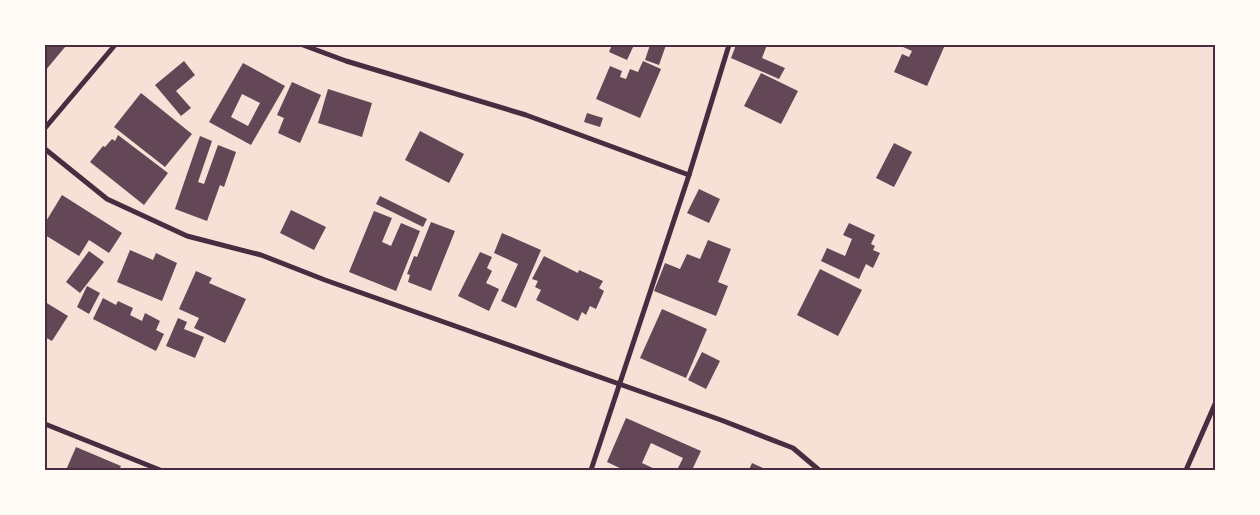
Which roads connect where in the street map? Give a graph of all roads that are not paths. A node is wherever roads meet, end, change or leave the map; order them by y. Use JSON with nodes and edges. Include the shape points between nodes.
{"nodes":[{"id":1,"x":116,"y":45,"type":"edge"},
{"id":2,"x":303,"y":45,"type":"edge"},
{"id":3,"x":729,"y":45,"type":"edge"},
{"id":4,"x":45,"y":128,"type":"edge"},
{"id":5,"x":45,"y":149,"type":"edge"},
{"id":6,"x":689,"y":175,"type":"junction"},
{"id":7,"x":619,"y":384,"type":"junction"},
{"id":8,"x":1215,"y":404,"type":"edge"},
{"id":9,"x":45,"y":424,"type":"edge"},
{"id":10,"x":160,"y":470,"type":"edge"},
{"id":11,"x":591,"y":470,"type":"edge"},
{"id":12,"x":819,"y":470,"type":"edge"},
{"id":13,"x":1186,"y":470,"type":"edge"}],
"edges":[{"from":1,"to":4,"type":"street"},
{"from":2,"to":6,"type":"street","via":[[346,62],[526,115]]},
{"from":3,"to":6,"type":"street"},
{"from":5,"to":7,"type":"street","via":[[107,199],[187,236],[261,255]]},
{"from":6,"to":7,"type":"street"},
{"from":7,"to":11,"type":"street"},
{"from":7,"to":12,"type":"street","via":[[793,448]]},
{"from":8,"to":13,"type":"street"},
{"from":9,"to":10,"type":"street"}]}
